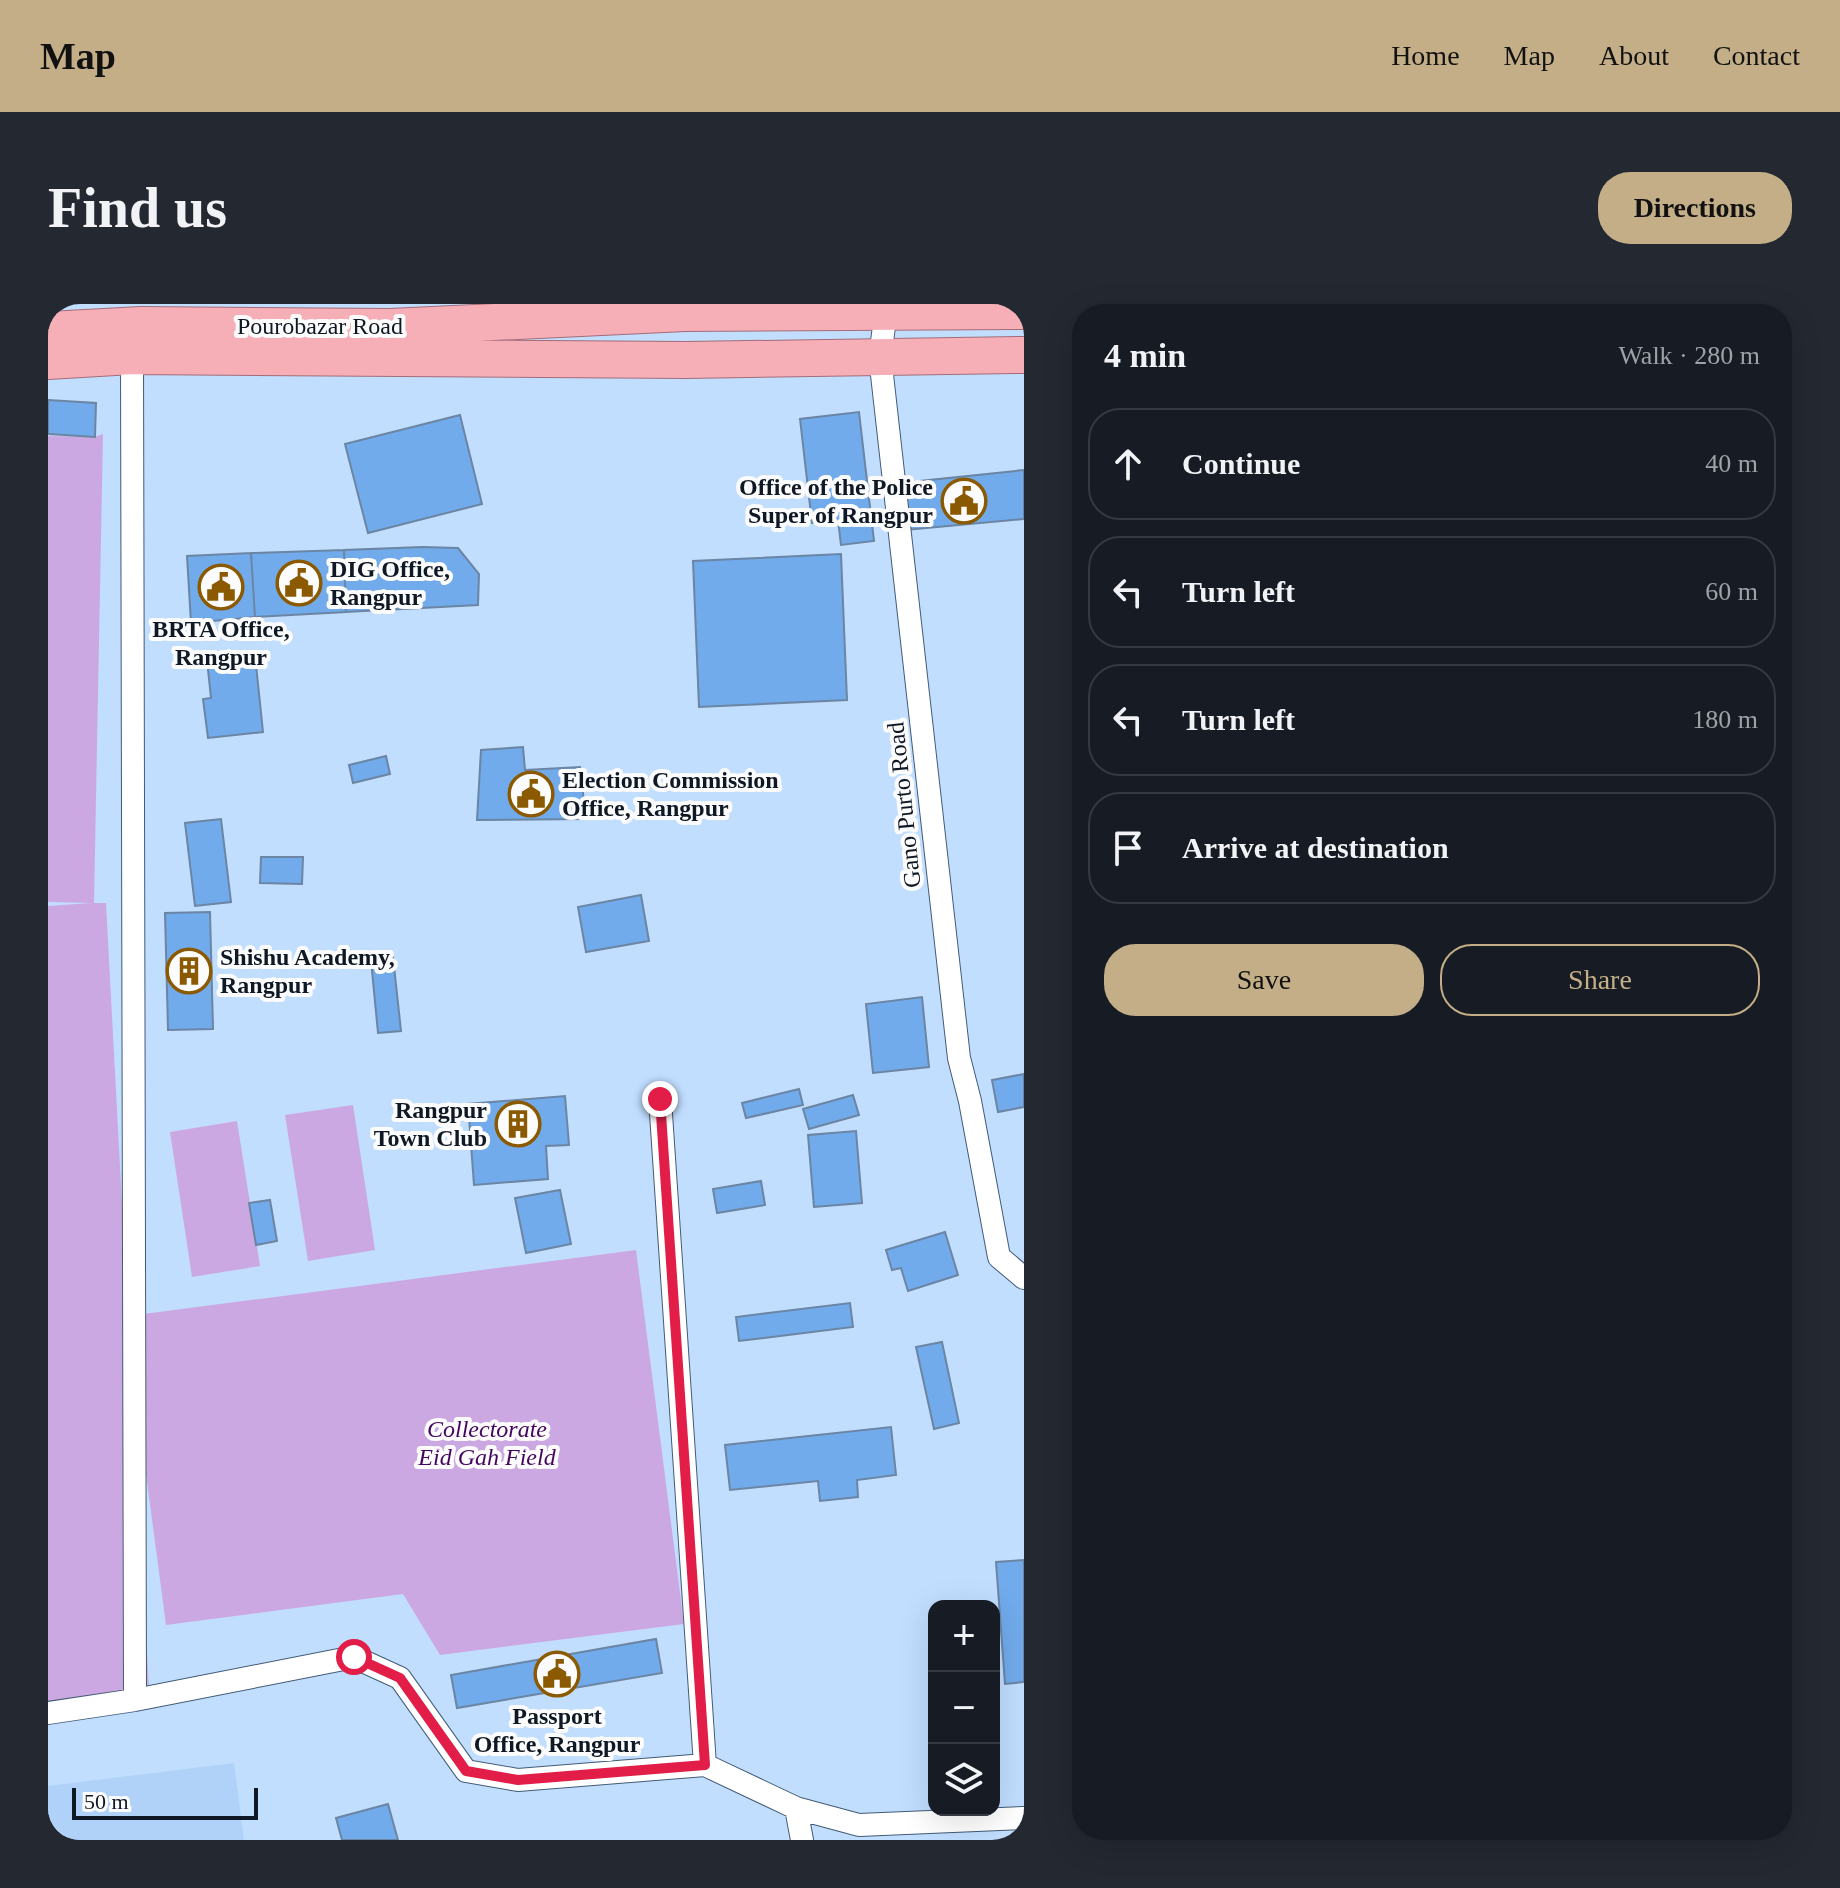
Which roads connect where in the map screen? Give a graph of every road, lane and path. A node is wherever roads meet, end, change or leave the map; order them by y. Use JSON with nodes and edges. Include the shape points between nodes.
{"nodes":[{"id":1,"x":685,"y":309,"type":"edge"},
{"id":2,"x":886,"y":311,"type":"junction"},
{"id":3,"x":1024,"y":311,"type":"edge"},
{"id":4,"x":389,"y":316,"type":"edge"},
{"id":5,"x":48,"y":330,"type":"edge"},
{"id":6,"x":1024,"y":355,"type":"edge"},
{"id":7,"x":132,"y":356,"type":"junction"},
{"id":8,"x":880,"y":357,"type":"junction"},
{"id":9,"x":48,"y":361,"type":"edge"},
{"id":10,"x":660,"y":1099,"type":"dead end"},
{"id":11,"x":1024,"y":1278,"type":"edge"},
{"id":12,"x":135,"y":1700,"type":"junction"},
{"id":13,"x":48,"y":1713,"type":"edge"},
{"id":14,"x":705,"y":1765,"type":"junction"},
{"id":15,"x":796,"y":1808,"type":"junction"},
{"id":16,"x":1024,"y":1818,"type":"edge"},
{"id":17,"x":802,"y":1840,"type":"edge"}],
"edges":[{"from":1,"to":2,"type":"highway","name":"Pourobazar Road"},
{"from":1,"to":4,"type":"highway","name":"Pourobazar Road"},
{"from":2,"to":3,"type":"highway","name":"Pourobazar Road"},
{"from":2,"to":8,"type":"street","name":"Gano Purto Road"},
{"from":4,"to":5,"type":"highway","name":"Pourobazar Road"},
{"from":6,"to":8,"type":"highway","name":"Pourobazar Road"},
{"from":7,"to":8,"type":"highway","name":"Pourobazar Road"},
{"from":7,"to":9,"type":"highway","name":"Pourobazar Road"},
{"from":7,"to":12,"type":"street"},
{"from":8,"to":11,"type":"street","name":"Gano Purto Road","via":[[959,1058],[999,1257]]},
{"from":10,"to":14,"type":"street"},
{"from":12,"to":13,"type":"street"},
{"from":12,"to":14,"type":"street","via":[[354,1657],[400,1678],[466,1771],[518,1780]]},
{"from":14,"to":15,"type":"street"},
{"from":15,"to":16,"type":"street","via":[[859,1825]]},
{"from":15,"to":17,"type":"street"}]}
